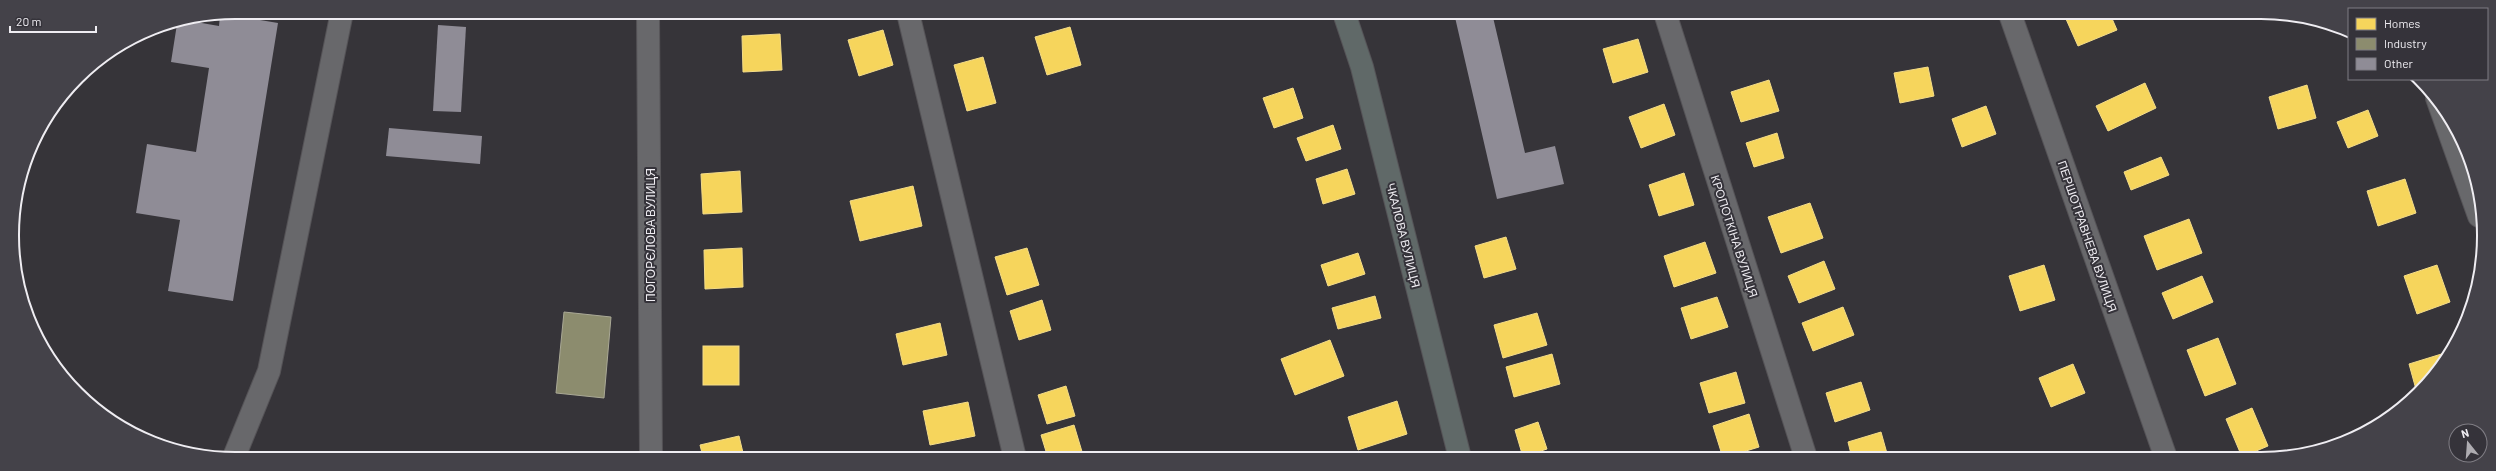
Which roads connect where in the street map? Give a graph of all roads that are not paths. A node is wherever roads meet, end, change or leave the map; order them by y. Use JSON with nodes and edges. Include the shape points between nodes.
{"nodes":[{"id":1,"x":341,"y":19,"type":"edge"},
{"id":2,"x":648,"y":19,"type":"edge"},
{"id":3,"x":909,"y":19,"type":"edge"},
{"id":4,"x":1346,"y":19,"type":"edge"},
{"id":5,"x":1667,"y":19,"type":"edge"},
{"id":6,"x":2012,"y":19,"type":"edge"},
{"id":7,"x":2446,"y":124,"type":"edge"},
{"id":8,"x":2474,"y":203,"type":"edge"},
{"id":9,"x":236,"y":452,"type":"edge"},
{"id":10,"x":651,"y":452,"type":"edge"},
{"id":11,"x":1014,"y":452,"type":"edge"},
{"id":12,"x":1458,"y":452,"type":"edge"},
{"id":13,"x":1804,"y":452,"type":"edge"},
{"id":14,"x":2164,"y":452,"type":"edge"}],
"edges":[{"from":1,"to":9,"type":"street","via":[[269,371]]},
{"from":2,"to":10,"type":"street","name":"ПОГОРЄЛОВА ВУЛИЦЯ"},
{"from":3,"to":11,"type":"street"},
{"from":4,"to":12,"type":"main road","name":"ЧКАЛОВА ВУЛИЦЯ","via":[[1362,67]]},
{"from":5,"to":13,"type":"street","name":"КРОПОТКІНА ВУЛИЦЯ"},
{"from":6,"to":14,"type":"street","name":"ПЕРШОТРАВНЕВА ВУЛИЦЯ"},
{"from":7,"to":8,"type":"street"}]}
